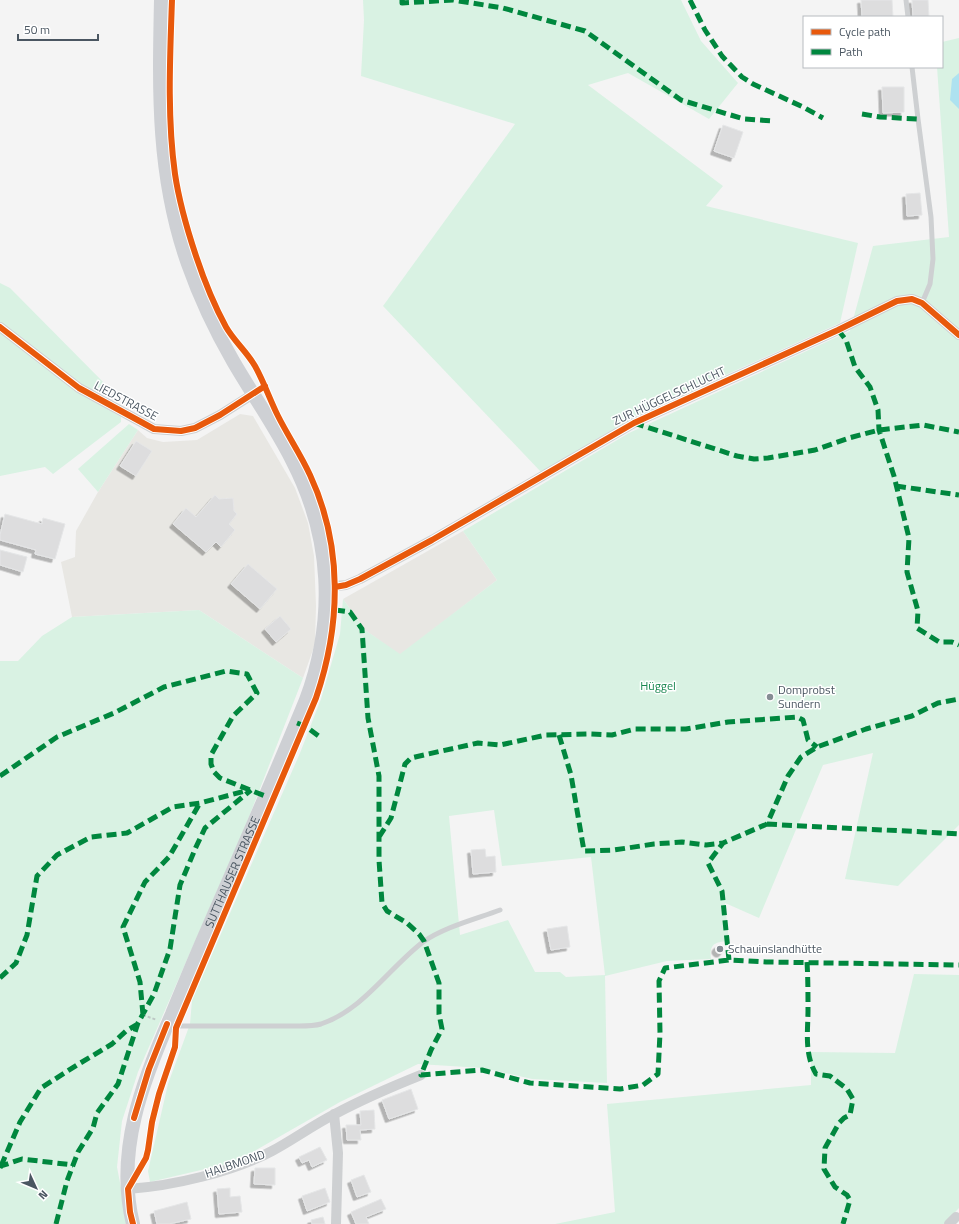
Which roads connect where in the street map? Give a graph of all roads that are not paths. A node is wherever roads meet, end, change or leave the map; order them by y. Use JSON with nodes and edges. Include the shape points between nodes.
{"nodes":[{"id":1,"x":161,"y":0,"type":"edge"},
{"id":2,"x":906,"y":0,"type":"edge"},
{"id":3,"x":908,"y":16,"type":"edge"},
{"id":4,"x":912,"y":68,"type":"edge"},
{"id":5,"x":922,"y":303,"type":"junction"},
{"id":6,"x":0,"y":327,"type":"edge"},
{"id":7,"x":959,"y":335,"type":"edge"},
{"id":8,"x":253,"y":394,"type":"junction"},
{"id":9,"x":326,"y":587,"type":"junction"},
{"id":10,"x":500,"y":910,"type":"dead end"},
{"id":11,"x":167,"y":1024,"type":"junction"},
{"id":12,"x":421,"y":1075,"type":"dead end"},
{"id":13,"x":334,"y":1114,"type":"junction"},
{"id":14,"x":128,"y":1189,"type":"junction"},
{"id":15,"x":133,"y":1224,"type":"edge"},
{"id":16,"x":336,"y":1224,"type":"edge"}],
"edges":[{"from":1,"to":8,"type":"street","name":"SUTTHAUSER STRASSE","via":[[161,130],[169,197],[187,263],[208,315]]},
{"from":2,"to":3,"type":"lane"},
{"from":4,"to":5,"type":"lane","via":[[932,224],[933,259],[930,284]]},
{"from":5,"to":7,"type":"street"},
{"from":5,"to":9,"type":"street","name":"ZUR HÜGGELSCHLUCHT","via":[[912,299],[896,300],[838,330],[634,423],[360,579],[346,585]]},
{"from":6,"to":8,"type":"street","name":"LIEDSTRASSE","via":[[79,388],[154,430],[181,431],[194,428]]},
{"from":8,"to":9,"type":"street","name":"SUTTHAUSER STRASSE","via":[[292,458],[311,502],[322,549]]},
{"from":9,"to":11,"type":"street","name":"SUTTHAUSER STRASSE","via":[[325,626],[315,676]]},
{"from":10,"to":11,"type":"lane","via":[[424,941],[358,1002],[336,1018],[319,1025]]},
{"from":11,"to":14,"type":"street","name":"SUTTHAUSER STRASSE","via":[[146,1076],[134,1118],[129,1148]]},
{"from":12,"to":13,"type":"street","name":"HALBMOND","via":[[380,1091]]},
{"from":13,"to":14,"type":"street","name":"HALBMOND","via":[[271,1152],[234,1167],[152,1187]]},
{"from":13,"to":16,"type":"street","via":[[338,1154]]},
{"from":14,"to":15,"type":"street","name":"SUTTHAUSER STRASSE"}]}
